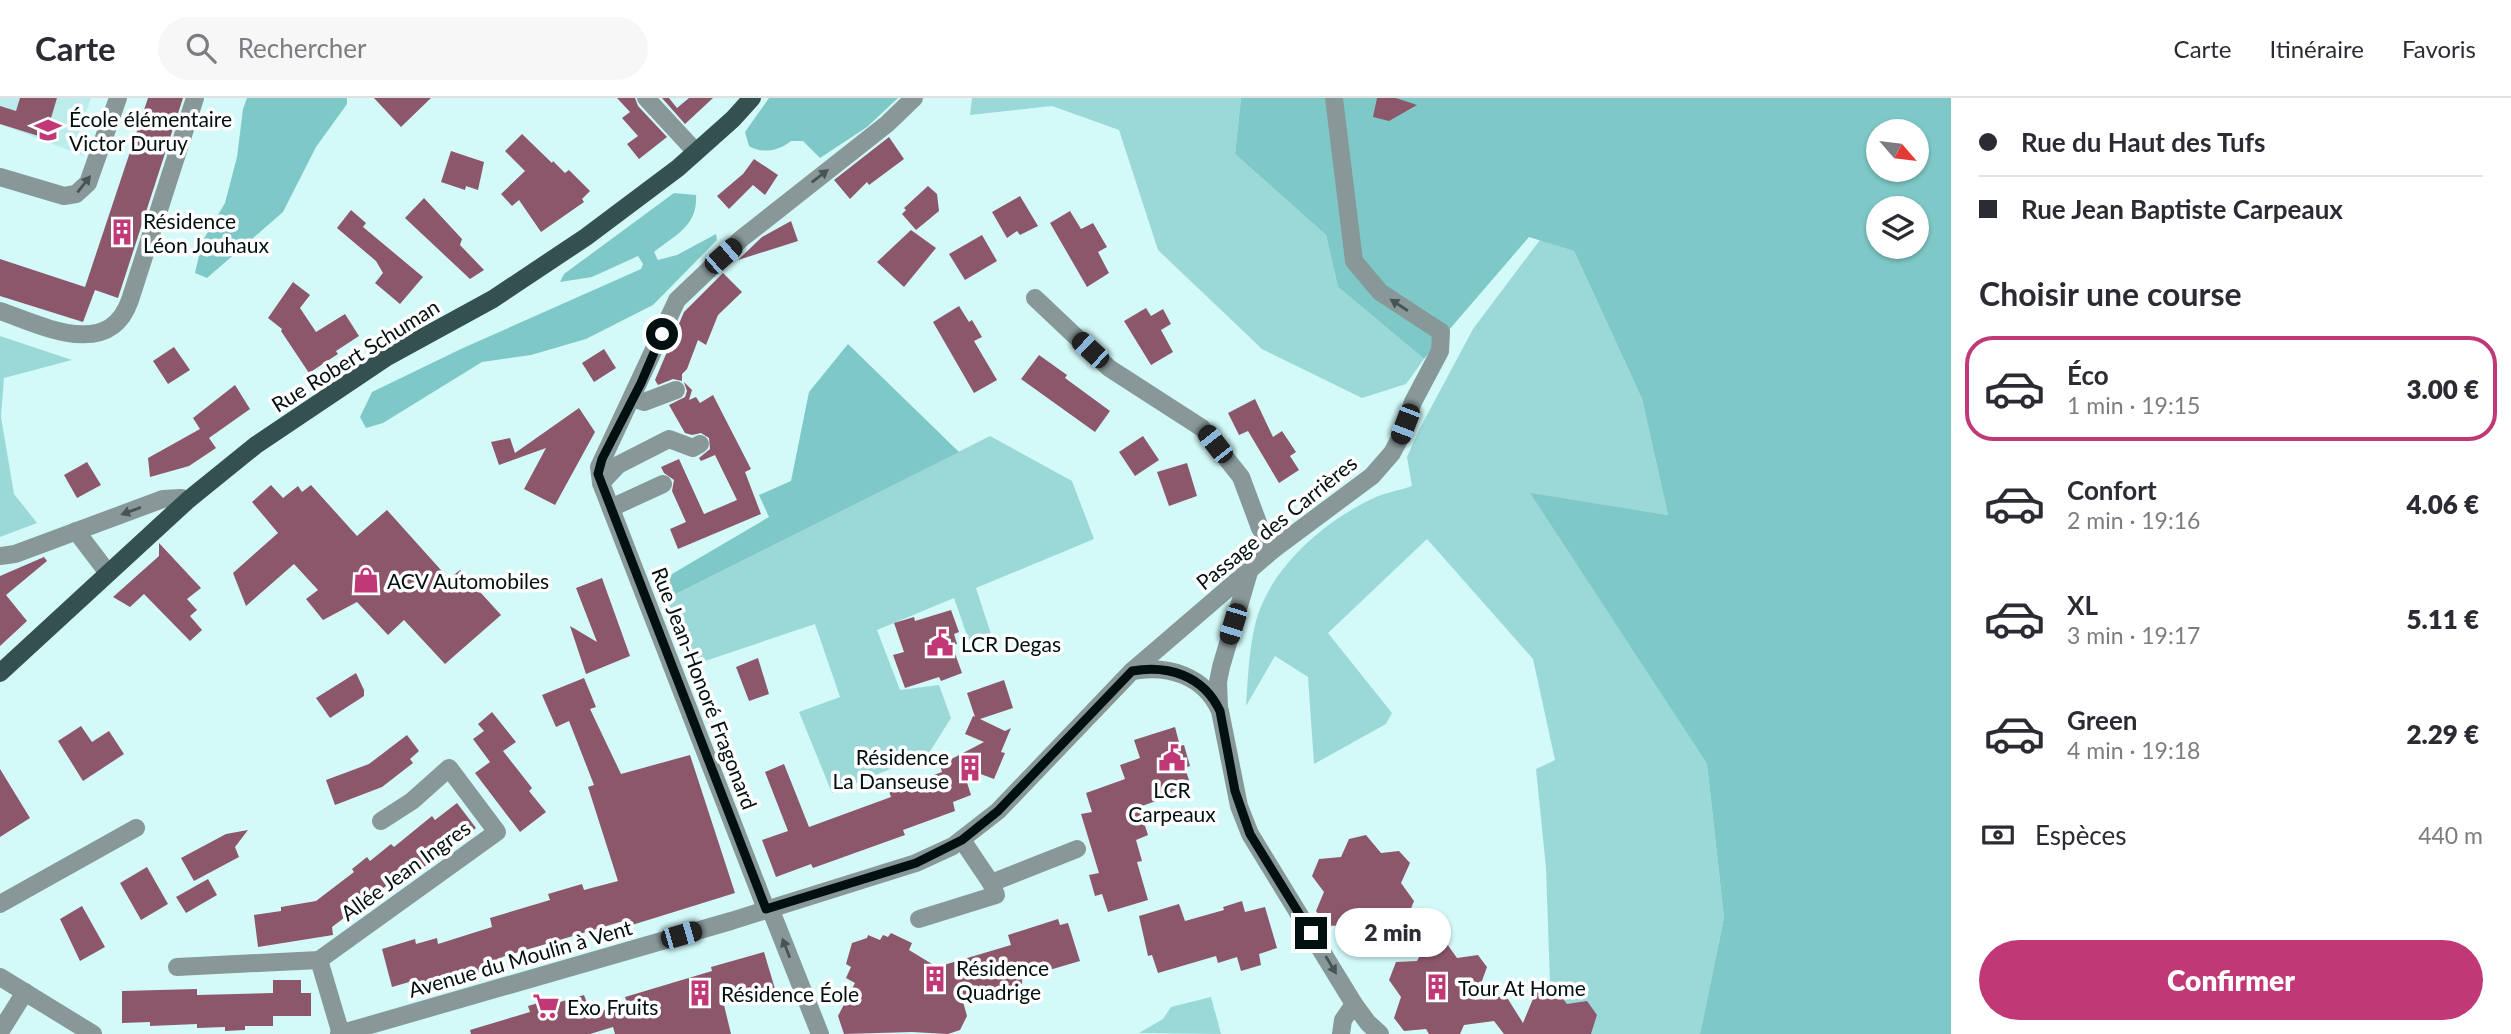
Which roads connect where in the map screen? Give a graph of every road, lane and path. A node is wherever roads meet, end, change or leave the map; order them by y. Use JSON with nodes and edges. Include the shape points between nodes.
{"nodes":[{"id":1,"x":118,"y":98,"type":"edge"},
{"id":2,"x":195,"y":98,"type":"edge"},
{"id":3,"x":646,"y":98,"type":"edge"},
{"id":4,"x":752,"y":98,"type":"edge"},
{"id":5,"x":914,"y":98,"type":"edge"},
{"id":6,"x":1334,"y":98,"type":"edge"},
{"id":7,"x":696,"y":152,"type":"junction"},
{"id":8,"x":0,"y":177,"type":"edge"},
{"id":9,"x":1035,"y":298,"type":"dead end"},
{"id":10,"x":0,"y":311,"type":"edge"},
{"id":11,"x":676,"y":390,"type":"dead end"},
{"id":12,"x":632,"y":398,"type":"junction"},
{"id":13,"x":700,"y":444,"type":"dead end"},
{"id":14,"x":601,"y":482,"type":"junction"},
{"id":15,"x":663,"y":484,"type":"dead end"},
{"id":16,"x":188,"y":500,"type":"junction"},
{"id":17,"x":611,"y":508,"type":"junction"},
{"id":18,"x":76,"y":531,"type":"junction"},
{"id":19,"x":1274,"y":549,"type":"junction"},
{"id":20,"x":0,"y":556,"type":"edge"},
{"id":21,"x":1249,"y":570,"type":"junction"},
{"id":22,"x":108,"y":573,"type":"junction"},
{"id":23,"x":1132,"y":671,"type":"junction"},
{"id":24,"x":0,"y":673,"type":"edge"},
{"id":25,"x":1220,"y":711,"type":"junction"},
{"id":26,"x":381,"y":821,"type":"dead end"},
{"id":27,"x":136,"y":828,"type":"dead end"},
{"id":28,"x":962,"y":840,"type":"junction"},
{"id":29,"x":1077,"y":849,"type":"dead end"},
{"id":30,"x":991,"y":883,"type":"junction"},
{"id":31,"x":0,"y":904,"type":"edge"},
{"id":32,"x":768,"y":909,"type":"junction"},
{"id":33,"x":919,"y":919,"type":"dead end"},
{"id":34,"x":319,"y":960,"type":"junction"},
{"id":35,"x":177,"y":967,"type":"dead end"},
{"id":36,"x":0,"y":977,"type":"edge"},
{"id":37,"x":25,"y":992,"type":"junction"},
{"id":38,"x":1354,"y":1004,"type":"junction"},
{"id":39,"x":0,"y":1032,"type":"edge"},
{"id":40,"x":93,"y":1034,"type":"edge"},
{"id":41,"x":340,"y":1034,"type":"edge"},
{"id":42,"x":820,"y":1034,"type":"edge"},
{"id":43,"x":1341,"y":1034,"type":"edge"},
{"id":44,"x":1380,"y":1034,"type":"edge"}],
"edges":[{"from":8,"to":1,"type":"street","one_way":true,"via":[[64,197],[76,194],[88,183]]},
{"from":2,"to":10,"type":"street","via":[[121,317],[103,331],[82,335]]},
{"from":3,"to":7,"type":"street"},
{"from":4,"to":7,"type":"main road","name":"Rue Robert Schuman"},
{"from":12,"to":5,"type":"street","one_way":true,"via":[[677,300],[767,218]]},
{"from":19,"to":6,"type":"street","name":"Passage des Carrières","one_way":true,"via":[[1362,485],[1382,465],[1399,440],[1440,351],[1441,332],[1380,292],[1354,261]]},
{"from":7,"to":16,"type":"main road","name":"Rue Robert Schuman","via":[[623,211],[529,276],[387,358],[286,424]]},
{"from":9,"to":19,"type":"street","via":[[1109,368],[1202,428],[1241,477],[1260,528]]},
{"from":11,"to":12,"type":"street","via":[[645,402]]},
{"from":12,"to":14,"type":"street","via":[[602,459]]},
{"from":13,"to":14,"type":"street","via":[[693,448],[669,439],[618,466]]},
{"from":14,"to":17,"type":"street","name":"Rue Jean-Honoré Fragonard"},
{"from":15,"to":17,"type":"street"},
{"from":16,"to":18,"type":"street","one_way":true,"via":[[163,499]]},
{"from":16,"to":22,"type":"main road","name":"Rue Robert Schuman"},
{"from":17,"to":32,"type":"street","name":"Rue Jean-Honoré Fragonard"},
{"from":18,"to":20,"type":"street"},
{"from":18,"to":22,"type":"street"},
{"from":19,"to":21,"type":"street","name":"Passage des Carrières"},
{"from":21,"to":23,"type":"street","name":"Passage des Carrières"},
{"from":21,"to":25,"type":"street","via":[[1219,674]]},
{"from":22,"to":24,"type":"main road","name":"Rue Robert Schuman"},
{"from":23,"to":25,"type":"street","via":[[1159,669],[1183,674],[1211,695]]},
{"from":23,"to":28,"type":"street","name":"Avenue du Moulin à Vent","via":[[998,811]]},
{"from":25,"to":38,"type":"street","one_way":true,"via":[[1235,791],[1250,834]]},
{"from":26,"to":34,"type":"street","name":"Allée Jean Ingres","via":[[449,768],[497,832]]},
{"from":27,"to":31,"type":"street"},
{"from":28,"to":30,"type":"street"},
{"from":28,"to":32,"type":"street","name":"Avenue du Moulin à Vent","via":[[916,863]]},
{"from":29,"to":30,"type":"street"},
{"from":30,"to":33,"type":"street","via":[[996,895]]},
{"from":32,"to":41,"type":"street","name":"Avenue du Moulin à Vent"},
{"from":42,"to":32,"type":"street","name":"Rue Jean-Honoré Fragonard","one_way":true},
{"from":34,"to":35,"type":"street"},
{"from":34,"to":41,"type":"street"},
{"from":36,"to":37,"type":"street"},
{"from":37,"to":39,"type":"street"},
{"from":37,"to":40,"type":"street"},
{"from":38,"to":43,"type":"street","via":[[1343,1020]]},
{"from":38,"to":44,"type":"street"}]}
